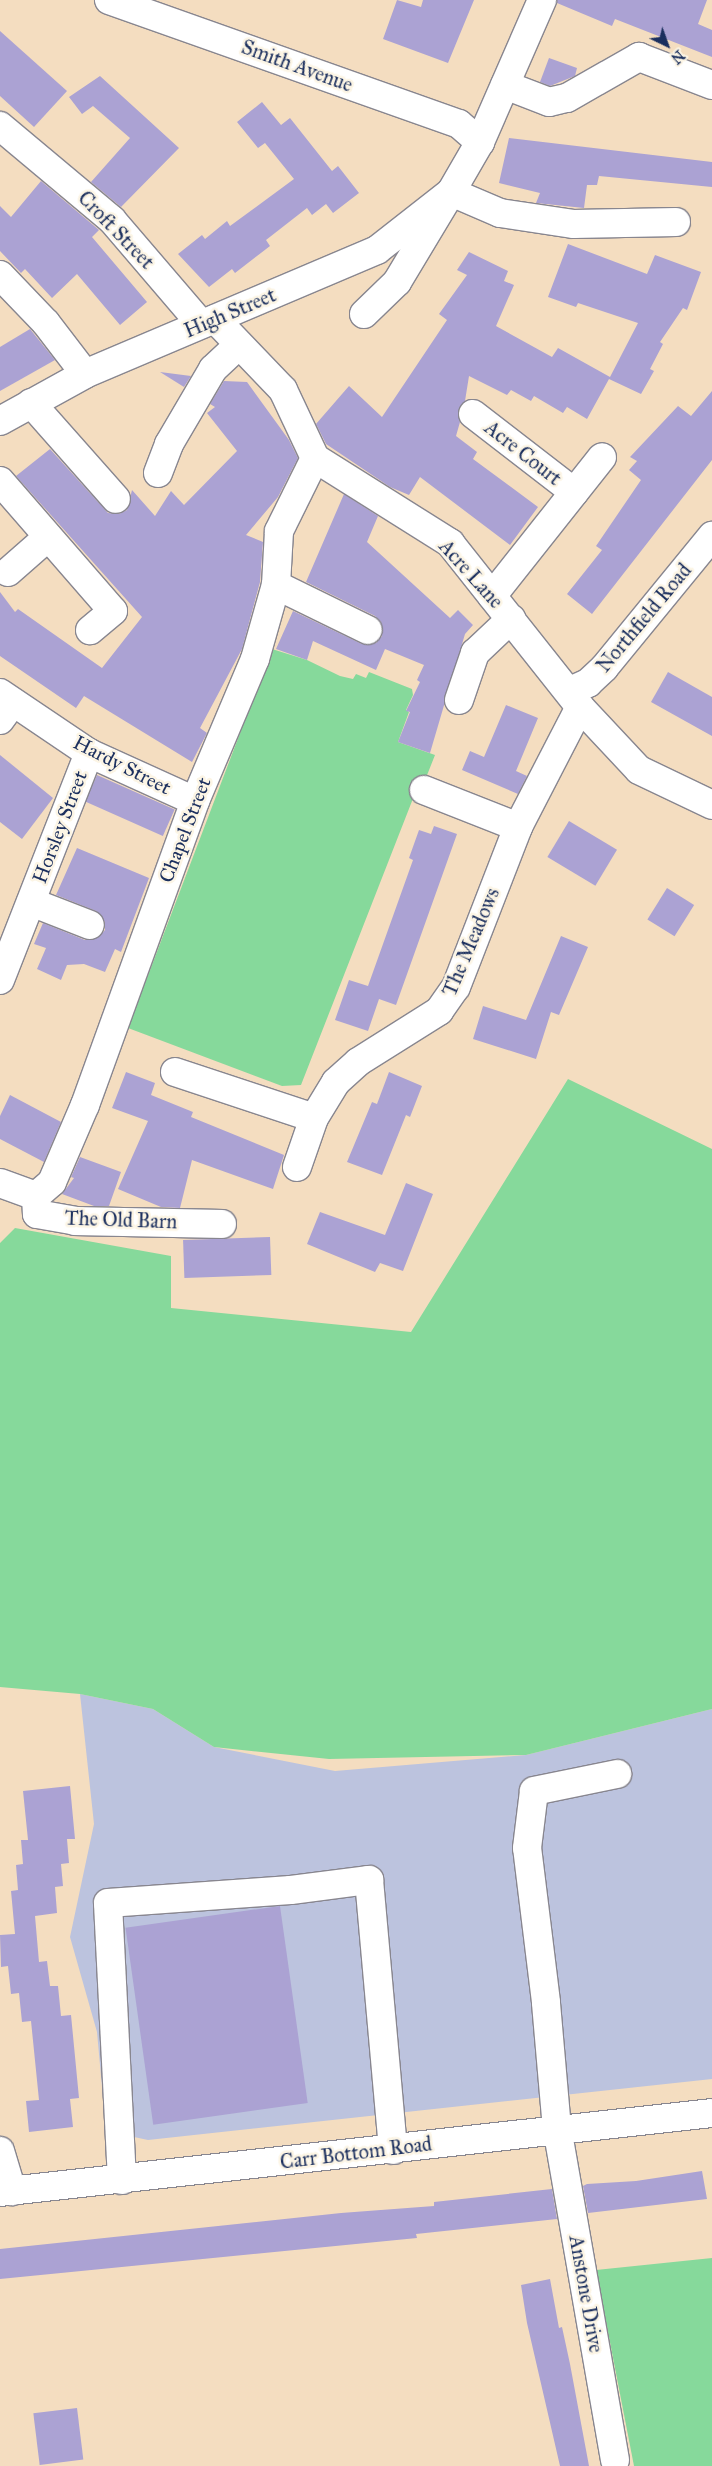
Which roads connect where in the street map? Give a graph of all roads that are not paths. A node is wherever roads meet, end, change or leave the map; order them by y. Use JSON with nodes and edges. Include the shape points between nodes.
{"nodes":[{"id":1,"x":109,"y":0,"type":"edge"},
{"id":2,"x":541,"y":0,"type":"edge"},
{"id":3,"x":505,"y":85,"type":"junction"},
{"id":4,"x":712,"y":85,"type":"edge"},
{"id":5,"x":0,"y":126,"type":"edge"},
{"id":6,"x":480,"y":142,"type":"junction"},
{"id":7,"x":452,"y":192,"type":"junction"},
{"id":8,"x":676,"y":222,"type":"dead end"},
{"id":9,"x":0,"y":275,"type":"edge"},
{"id":10,"x":364,"y":314,"type":"dead end"},
{"id":11,"x":208,"y":321,"type":"junction"},
{"id":12,"x":238,"y":346,"type":"junction"},
{"id":13,"x":85,"y":374,"type":"junction"},
{"id":14,"x":31,"y":403,"type":"junction"},
{"id":15,"x":473,"y":414,"type":"dead end"},
{"id":16,"x":0,"y":421,"type":"edge"},
{"id":17,"x":602,"y":457,"type":"dead end"},
{"id":18,"x":315,"y":458,"type":"junction"},
{"id":19,"x":158,"y":473,"type":"dead end"},
{"id":20,"x":0,"y":481,"type":"edge"},
{"id":21,"x":574,"y":492,"type":"junction"},
{"id":22,"x":116,"y":499,"type":"dead end"},
{"id":23,"x":48,"y":536,"type":"junction"},
{"id":24,"x":712,"y":536,"type":"edge"},
{"id":25,"x":8,"y":572,"type":"dead end"},
{"id":26,"x":276,"y":585,"type":"junction"},
{"id":27,"x":492,"y":596,"type":"junction"},
{"id":28,"x":511,"y":619,"type":"junction"},
{"id":29,"x":90,"y":630,"type":"dead end"},
{"id":30,"x":368,"y":630,"type":"dead end"},
{"id":31,"x":575,"y":699,"type":"junction"},
{"id":32,"x":459,"y":700,"type":"dead end"},
{"id":33,"x":4,"y":705,"type":"edge"},
{"id":34,"x":88,"y":753,"type":"junction"},
{"id":35,"x":424,"y":790,"type":"dead end"},
{"id":36,"x":195,"y":802,"type":"junction"},
{"id":37,"x":712,"y":805,"type":"edge"},
{"id":38,"x":518,"y":827,"type":"junction"},
{"id":39,"x":31,"y":902,"type":"junction"},
{"id":40,"x":90,"y":925,"type":"dead end"},
{"id":41,"x":0,"y":980,"type":"edge"},
{"id":42,"x":175,"y":1072,"type":"dead end"},
{"id":43,"x":314,"y":1118,"type":"junction"},
{"id":44,"x":297,"y":1167,"type":"dead end"},
{"id":45,"x":0,"y":1183,"type":"edge"},
{"id":46,"x":36,"y":1196,"type":"junction"},
{"id":47,"x":222,"y":1224,"type":"dead end"},
{"id":48,"x":617,"y":1774,"type":"dead end"},
{"id":49,"x":712,"y":2113,"type":"edge"},
{"id":50,"x":557,"y":2129,"type":"junction"},
{"id":51,"x":393,"y":2150,"type":"junction"},
{"id":52,"x":0,"y":2151,"type":"edge"},
{"id":53,"x":122,"y":2180,"type":"junction"},
{"id":54,"x":6,"y":2192,"type":"edge"},
{"id":55,"x":615,"y":2460,"type":"dead end"}],
"edges":[{"from":1,"to":6,"type":"street","name":"Smith Avenue","via":[[459,124]]},
{"from":2,"to":3,"type":"street","name":"High Street"},
{"from":3,"to":4,"type":"street","via":[[549,102],[566,98],[639,57]]},
{"from":3,"to":6,"type":"street","name":"High Street"},
{"from":5,"to":11,"type":"street","name":"Croft Street","via":[[112,220]]},
{"from":6,"to":7,"type":"street","name":"High Street"},
{"from":7,"to":8,"type":"street","via":[[500,213],[574,224]]},
{"from":7,"to":10,"type":"street","name":"High Street","via":[[397,282]]},
{"from":7,"to":11,"type":"street","name":"High Street","via":[[377,250]]},
{"from":9,"to":13,"type":"street","via":[[46,323]]},
{"from":11,"to":12,"type":"street"},
{"from":11,"to":13,"type":"street","name":"High Street"},
{"from":12,"to":18,"type":"street","via":[[282,390]]},
{"from":12,"to":19,"type":"street","via":[[213,369],[168,444]]},
{"from":13,"to":14,"type":"street","name":"High Street"},
{"from":14,"to":16,"type":"street","name":"High Street"},
{"from":14,"to":22,"type":"street"},
{"from":15,"to":21,"type":"street","name":"Acre Court"},
{"from":17,"to":21,"type":"street","name":"Acre Court"},
{"from":18,"to":26,"type":"street","name":"Chapel Street","via":[[279,531]]},
{"from":18,"to":27,"type":"street","name":"Acre Lane","via":[[450,543]]},
{"from":20,"to":23,"type":"street"},
{"from":21,"to":27,"type":"street","name":"Acre Court"},
{"from":23,"to":25,"type":"street"},
{"from":23,"to":29,"type":"street","via":[[113,611]]},
{"from":24,"to":31,"type":"street","name":"Northfield Road"},
{"from":26,"to":30,"type":"street"},
{"from":26,"to":36,"type":"street","name":"Chapel Street","via":[[255,659]]},
{"from":27,"to":28,"type":"street","name":"Acre Lane"},
{"from":28,"to":31,"type":"street","name":"Acre Lane"},
{"from":28,"to":32,"type":"street","via":[[475,653]]},
{"from":31,"to":37,"type":"street","name":"Acre Lane","via":[[639,770]]},
{"from":31,"to":38,"type":"street","name":"The Meadows"},
{"from":33,"to":34,"type":"street","name":"Hardy Street"},
{"from":34,"to":36,"type":"street","name":"Hardy Street"},
{"from":34,"to":39,"type":"street","name":"Horsley Street"},
{"from":35,"to":38,"type":"street"},
{"from":36,"to":46,"type":"street","name":"Chapel Street","via":[[85,1105],[52,1182]]},
{"from":38,"to":43,"type":"street","name":"The Meadows","via":[[450,995],[439,1011],[358,1062],[336,1082]]},
{"from":39,"to":40,"type":"street","name":"Horsley Street"},
{"from":39,"to":41,"type":"street","name":"Horsley Street"},
{"from":42,"to":43,"type":"street"},
{"from":43,"to":44,"type":"street","name":"The Meadows"},
{"from":45,"to":46,"type":"street"},
{"from":46,"to":47,"type":"street","name":"The Old Barn","via":[[37,1214],[75,1221]]},
{"from":48,"to":50,"type":"street","name":"Anstone Drive","via":[[534,1791],[528,1861],[546,2002]]},
{"from":49,"to":50,"type":"street","name":"Carr Bottom Road"},
{"from":50,"to":51,"type":"street","name":"Carr Bottom Road"},
{"from":50,"to":55,"type":"street","name":"Anstone Drive"},
{"from":51,"to":53,"type":"street","name":"Carr Bottom Road"},
{"from":51,"to":53,"type":"street","via":[[370,1880],[291,1890],[108,1903]]},
{"from":52,"to":54,"type":"street"},
{"from":53,"to":54,"type":"street","name":"Carr Bottom Road"}]}
